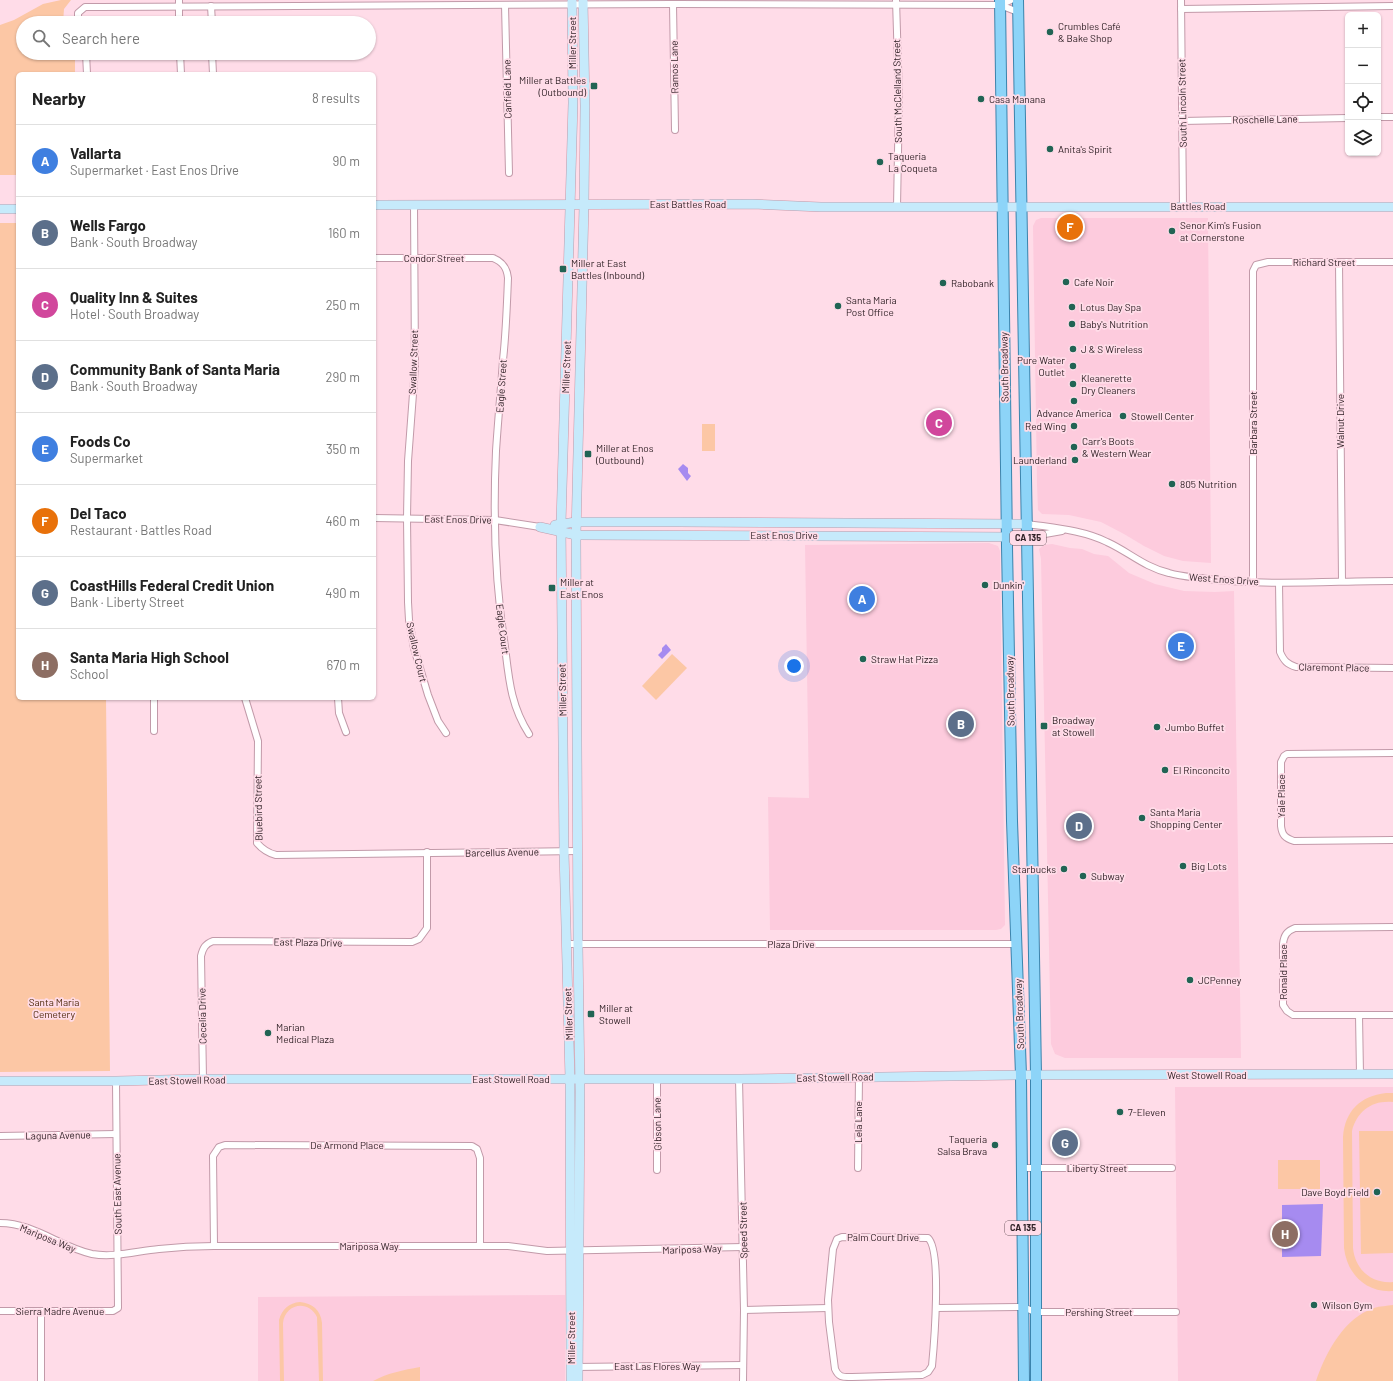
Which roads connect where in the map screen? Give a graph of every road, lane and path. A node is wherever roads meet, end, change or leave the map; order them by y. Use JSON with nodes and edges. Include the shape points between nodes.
{"nodes":[{"id":1,"x":1011,"y":0,"type":"edge"},
{"id":2,"x":1018,"y":0,"type":"edge"},
{"id":3,"x":1181,"y":0,"type":"edge"},
{"id":4,"x":572,"y":2,"type":"edge"},
{"id":5,"x":742,"y":2,"type":"edge"},
{"id":6,"x":896,"y":2,"type":"edge"},
{"id":7,"x":1000,"y":2,"type":"edge"},
{"id":8,"x":179,"y":3,"type":"edge"},
{"id":9,"x":258,"y":3,"type":"edge"},
{"id":10,"x":329,"y":3,"type":"edge"},
{"id":11,"x":426,"y":3,"type":"edge"},
{"id":12,"x":464,"y":3,"type":"edge"},
{"id":13,"x":583,"y":3,"type":"edge"},
{"id":14,"x":673,"y":4,"type":"junction"},
{"id":15,"x":505,"y":5,"type":"junction"},
{"id":16,"x":211,"y":6,"type":"junction"},
{"id":17,"x":1393,"y":6,"type":"edge"},
{"id":18,"x":1181,"y":9,"type":"junction"},
{"id":19,"x":1018,"y":12,"type":"junction"},
{"id":20,"x":78,"y":16,"type":"edge"},
{"id":21,"x":179,"y":16,"type":"edge"},
{"id":22,"x":212,"y":16,"type":"edge"},
{"id":23,"x":86,"y":60,"type":"edge"},
{"id":24,"x":180,"y":60,"type":"edge"},
{"id":25,"x":212,"y":60,"type":"edge"},
{"id":26,"x":87,"y":72,"type":"edge"},
{"id":27,"x":181,"y":72,"type":"edge"},
{"id":28,"x":213,"y":72,"type":"edge"},
{"id":29,"x":1381,"y":117,"type":"edge"},
{"id":30,"x":1393,"y":117,"type":"edge"},
{"id":31,"x":1345,"y":118,"type":"edge"},
{"id":32,"x":1182,"y":121,"type":"junction"},
{"id":33,"x":675,"y":130,"type":"dead end"},
{"id":34,"x":509,"y":173,"type":"dead end"},
{"id":35,"x":376,"y":205,"type":"edge"},
{"id":36,"x":414,"y":205,"type":"junction"},
{"id":37,"x":570,"y":205,"type":"junction"},
{"id":38,"x":584,"y":205,"type":"junction"},
{"id":39,"x":1002,"y":206,"type":"junction"},
{"id":40,"x":1022,"y":206,"type":"junction"},
{"id":41,"x":1183,"y":206,"type":"junction"},
{"id":42,"x":897,"y":207,"type":"junction"},
{"id":43,"x":1393,"y":207,"type":"edge"},
{"id":44,"x":0,"y":209,"type":"edge"},
{"id":45,"x":16,"y":209,"type":"edge"},
{"id":46,"x":376,"y":258,"type":"edge"},
{"id":47,"x":414,"y":258,"type":"junction"},
{"id":48,"x":493,"y":258,"type":"joint"},
{"id":49,"x":1339,"y":262,"type":"junction"},
{"id":50,"x":1393,"y":262,"type":"edge"},
{"id":51,"x":1256,"y":265,"type":"joint"},
{"id":52,"x":376,"y":518,"type":"edge"},
{"id":53,"x":407,"y":518,"type":"junction"},
{"id":54,"x":496,"y":520,"type":"junction"},
{"id":55,"x":576,"y":522,"type":"junction"},
{"id":56,"x":1006,"y":524,"type":"junction"},
{"id":57,"x":1028,"y":524,"type":"junction"},
{"id":58,"x":540,"y":527,"type":"joint"},
{"id":59,"x":561,"y":528,"type":"junction"},
{"id":60,"x":1065,"y":530,"type":"junction"},
{"id":61,"x":576,"y":534,"type":"junction"},
{"id":62,"x":1007,"y":537,"type":"junction"},
{"id":63,"x":1028,"y":537,"type":"junction"},
{"id":64,"x":1342,"y":581,"type":"junction"},
{"id":65,"x":1393,"y":581,"type":"edge"},
{"id":66,"x":1253,"y":582,"type":"junction"},
{"id":67,"x":1279,"y":582,"type":"junction"},
{"id":68,"x":1393,"y":668,"type":"edge"},
{"id":69,"x":154,"y":700,"type":"edge"},
{"id":70,"x":246,"y":700,"type":"edge"},
{"id":71,"x":338,"y":700,"type":"edge"},
{"id":72,"x":154,"y":731,"type":"dead end"},
{"id":73,"x":346,"y":732,"type":"dead end"},
{"id":74,"x":446,"y":733,"type":"dead end"},
{"id":75,"x":529,"y":734,"type":"dead end"},
{"id":76,"x":1393,"y":753,"type":"edge"},
{"id":77,"x":1393,"y":840,"type":"edge"},
{"id":78,"x":564,"y":851,"type":"junction"},
{"id":79,"x":578,"y":851,"type":"junction"},
{"id":80,"x":427,"y":852,"type":"junction"},
{"id":81,"x":1393,"y":927,"type":"edge"},
{"id":82,"x":566,"y":944,"type":"junction"},
{"id":83,"x":578,"y":944,"type":"junction"},
{"id":84,"x":1016,"y":944,"type":"junction"},
{"id":85,"x":202,"y":952,"type":"joint"},
{"id":86,"x":1360,"y":1015,"type":"junction"},
{"id":87,"x":1393,"y":1015,"type":"edge"},
{"id":88,"x":1360,"y":1074,"type":"junction"},
{"id":89,"x":1393,"y":1074,"type":"edge"},
{"id":90,"x":1021,"y":1075,"type":"junction"},
{"id":91,"x":1036,"y":1075,"type":"junction"},
{"id":92,"x":859,"y":1077,"type":"junction"},
{"id":93,"x":580,"y":1078,"type":"junction"},
{"id":94,"x":203,"y":1079,"type":"junction"},
{"id":95,"x":570,"y":1079,"type":"junction"},
{"id":96,"x":657,"y":1079,"type":"junction"},
{"id":97,"x":739,"y":1079,"type":"junction"},
{"id":98,"x":0,"y":1081,"type":"edge"},
{"id":99,"x":116,"y":1081,"type":"junction"},
{"id":100,"x":116,"y":1134,"type":"junction"},
{"id":101,"x":0,"y":1136,"type":"edge"},
{"id":102,"x":858,"y":1168,"type":"dead end"},
{"id":103,"x":1022,"y":1168,"type":"junction"},
{"id":104,"x":1036,"y":1168,"type":"junction"},
{"id":105,"x":1172,"y":1168,"type":"dead end"},
{"id":106,"x":658,"y":1170,"type":"dead end"},
{"id":107,"x":0,"y":1223,"type":"edge"},
{"id":108,"x":214,"y":1246,"type":"junction"},
{"id":109,"x":480,"y":1246,"type":"junction"},
{"id":110,"x":743,"y":1247,"type":"junction"},
{"id":111,"x":575,"y":1251,"type":"junction"},
{"id":112,"x":118,"y":1255,"type":"junction"},
{"id":113,"x":1023,"y":1307,"type":"junction"},
{"id":114,"x":118,"y":1308,"type":"joint"},
{"id":115,"x":828,"y":1308,"type":"junction"},
{"id":116,"x":936,"y":1308,"type":"junction"},
{"id":117,"x":744,"y":1310,"type":"junction"},
{"id":118,"x":0,"y":1311,"type":"edge"},
{"id":119,"x":41,"y":1312,"type":"junction"},
{"id":120,"x":1035,"y":1312,"type":"junction"},
{"id":121,"x":1176,"y":1312,"type":"dead end"},
{"id":122,"x":743,"y":1365,"type":"junction"},
{"id":123,"x":575,"y":1367,"type":"junction"},
{"id":124,"x":41,"y":1381,"type":"edge"},
{"id":125,"x":571,"y":1381,"type":"edge"},
{"id":126,"x":578,"y":1381,"type":"edge"},
{"id":127,"x":743,"y":1381,"type":"edge"},
{"id":128,"x":1024,"y":1381,"type":"edge"},
{"id":129,"x":1036,"y":1381,"type":"edge"}],
"edges":[{"from":1,"to":7,"type":"street"},
{"from":2,"to":19,"type":"main road","name":"South Broadway","number":"CA 135"},
{"from":3,"to":18,"type":"street","name":"South Lincoln Street"},
{"from":4,"to":13,"type":"street"},
{"from":4,"to":15,"type":"street"},
{"from":4,"to":37,"type":"street","name":"Miller Street","via":[[573,104]]},
{"from":5,"to":6,"type":"street"},
{"from":5,"to":14,"type":"street"},
{"from":6,"to":7,"type":"street"},
{"from":6,"to":42,"type":"street","name":"South McClelland Street"},
{"from":7,"to":19,"type":"street"},
{"from":7,"to":39,"type":"main road","name":"South Broadway","number":"CA 135"},
{"from":8,"to":16,"type":"street"},
{"from":8,"to":20,"type":"street","via":[[85,7]]},
{"from":8,"to":21,"type":"street"},
{"from":9,"to":10,"type":"street"},
{"from":9,"to":16,"type":"street"},
{"from":10,"to":11,"type":"street"},
{"from":11,"to":12,"type":"street"},
{"from":12,"to":15,"type":"street"},
{"from":13,"to":14,"type":"street"},
{"from":13,"to":38,"type":"street","name":"Miller Street"},
{"from":14,"to":33,"type":"street","name":"Ramos Lane"},
{"from":15,"to":34,"type":"street","name":"Canfield Lane"},
{"from":16,"to":22,"type":"street"},
{"from":17,"to":18,"type":"street"},
{"from":18,"to":32,"type":"street","name":"South Lincoln Street"},
{"from":19,"to":40,"type":"main road","name":"South Broadway","number":"CA 135"},
{"from":23,"to":26,"type":"street"},
{"from":24,"to":27,"type":"street"},
{"from":25,"to":28,"type":"street"},
{"from":29,"to":30,"type":"street"},
{"from":31,"to":32,"type":"street","name":"Roschelle Lane"},
{"from":32,"to":41,"type":"street","name":"South Lincoln Street"},
{"from":35,"to":36,"type":"street","name":"East Battles Road"},
{"from":36,"to":37,"type":"street","name":"East Battles Road"},
{"from":36,"to":47,"type":"street","name":"Swallow Street"},
{"from":37,"to":38,"type":"street","name":"East Battles Road"},
{"from":37,"to":59,"type":"street","name":"Miller Street"},
{"from":38,"to":42,"type":"street","name":"East Battles Road","via":[[753,204]]},
{"from":38,"to":55,"type":"street","name":"Miller Street"},
{"from":39,"to":40,"type":"street","name":"Battles Road"},
{"from":39,"to":42,"type":"street","name":"East Battles Road"},
{"from":39,"to":56,"type":"main road","name":"South Broadway","number":"CA 135"},
{"from":40,"to":41,"type":"street","name":"Battles Road"},
{"from":40,"to":57,"type":"main road","name":"South Broadway","number":"CA 135"},
{"from":41,"to":43,"type":"street","name":"Battles Road"},
{"from":44,"to":45,"type":"street"},
{"from":46,"to":47,"type":"street","name":"Condor Street"},
{"from":47,"to":48,"type":"street","name":"Condor Street"},
{"from":47,"to":53,"type":"street","name":"Swallow Street","via":[[414,367]]},
{"from":48,"to":54,"type":"street","name":"Eagle Street","via":[[503,263],[508,278],[496,449]]},
{"from":49,"to":50,"type":"street","name":"Richard Street"},
{"from":49,"to":51,"type":"street","name":"Richard Street","via":[[1268,262]]},
{"from":49,"to":64,"type":"street","name":"Walnut Drive"},
{"from":51,"to":66,"type":"street","name":"Barbara Street","via":[[1253,271]]},
{"from":52,"to":53,"type":"street","name":"East Enos Drive"},
{"from":53,"to":54,"type":"street","name":"East Enos Drive"},
{"from":53,"to":74,"type":"street","name":"Swallow Court","via":[[408,602],[414,648],[434,712]]},
{"from":54,"to":58,"type":"street","name":"East Enos Drive"},
{"from":54,"to":75,"type":"street","name":"Eagle Court","via":[[500,616],[510,684],[520,720]]},
{"from":55,"to":56,"type":"street","name":"East Enos Drive"},
{"from":55,"to":59,"type":"street","name":"East Enos Drive"},
{"from":55,"to":61,"type":"street","name":"Miller Street"},
{"from":56,"to":57,"type":"street","name":"East Enos Drive"},
{"from":56,"to":62,"type":"main road","name":"South Broadway","number":"CA 135"},
{"from":57,"to":60,"type":"street","name":"West Enos Drive"},
{"from":57,"to":63,"type":"main road","name":"South Broadway","number":"CA 135"},
{"from":58,"to":59,"type":"street","name":"East Enos Drive"},
{"from":59,"to":61,"type":"street","name":"East Enos Drive"},
{"from":59,"to":78,"type":"street","name":"Miller Street"},
{"from":60,"to":63,"type":"street","name":"West Enos Drive"},
{"from":60,"to":66,"type":"street","name":"West Enos Drive","via":[[1105,541],[1146,565],[1168,573],[1230,582]]},
{"from":61,"to":62,"type":"street","name":"East Enos Drive"},
{"from":61,"to":79,"type":"street","name":"Miller Street"},
{"from":62,"to":63,"type":"street","name":"East Enos Drive"},
{"from":62,"to":84,"type":"main road","name":"South Broadway","number":"CA 135"},
{"from":63,"to":91,"type":"main road","name":"South Broadway","number":"CA 135"},
{"from":64,"to":65,"type":"street","name":"West Enos Drive"},
{"from":64,"to":67,"type":"street","name":"West Enos Drive"},
{"from":66,"to":67,"type":"street","name":"West Enos Drive"},
{"from":67,"to":68,"type":"street","name":"Claremont Place","via":[[1280,652],[1283,660],[1289,665]]},
{"from":69,"to":72,"type":"street"},
{"from":70,"to":80,"type":"street","name":"Bluebird Street","via":[[258,740],[257,843],[261,848],[276,855]]},
{"from":71,"to":73,"type":"street","via":[[339,713]]},
{"from":76,"to":77,"type":"street","name":"Yale Place","via":[[1284,756],[1281,762],[1281,826],[1286,838],[1294,841]]},
{"from":78,"to":79,"type":"street","name":"Barcellus Avenue"},
{"from":78,"to":80,"type":"street","name":"Barcellus Avenue"},
{"from":78,"to":82,"type":"street","name":"Miller Street"},
{"from":79,"to":83,"type":"street","name":"Miller Street"},
{"from":80,"to":85,"type":"street","name":"East Plaza Drive","via":[[427,928],[419,939],[403,943],[213,941],[208,943]]},
{"from":81,"to":86,"type":"street","name":"Ronald Place","via":[[1295,928],[1288,931],[1283,938],[1283,1006],[1287,1011],[1293,1015]]},
{"from":82,"to":83,"type":"street","name":"Plaza Drive"},
{"from":82,"to":95,"type":"street","name":"Miller Street"},
{"from":83,"to":84,"type":"street","name":"Plaza Drive"},
{"from":83,"to":93,"type":"street","name":"Miller Street"},
{"from":84,"to":90,"type":"main road","name":"South Broadway","number":"CA 135"},
{"from":85,"to":94,"type":"street","name":"Cecelia Drive"},
{"from":86,"to":87,"type":"street","name":"Ronald Place"},
{"from":86,"to":88,"type":"street"},
{"from":88,"to":89,"type":"street","name":"West Stowell Road"},
{"from":88,"to":91,"type":"street","name":"West Stowell Road"},
{"from":90,"to":91,"type":"street","name":"West Stowell Road"},
{"from":90,"to":92,"type":"street","name":"East Stowell Road"},
{"from":90,"to":103,"type":"main road","name":"South Broadway","number":"CA 135"},
{"from":91,"to":104,"type":"main road","name":"South Broadway","number":"CA 135"},
{"from":92,"to":97,"type":"street","name":"East Stowell Road"},
{"from":92,"to":102,"type":"street","name":"Lela Lane"},
{"from":93,"to":95,"type":"street","name":"East Stowell Road"},
{"from":93,"to":96,"type":"street","name":"East Stowell Road"},
{"from":93,"to":111,"type":"street","name":"Miller Street"},
{"from":94,"to":95,"type":"street","name":"East Stowell Road"},
{"from":94,"to":99,"type":"street","name":"East Stowell Road"},
{"from":95,"to":111,"type":"street","name":"Miller Street"},
{"from":96,"to":97,"type":"street","name":"East Stowell Road"},
{"from":96,"to":106,"type":"street","name":"Gibson Lane"},
{"from":97,"to":110,"type":"street","name":"Speed Street"},
{"from":98,"to":99,"type":"street","name":"East Stowell Road"},
{"from":99,"to":100,"type":"street","name":"South East Avenue"},
{"from":100,"to":101,"type":"street","name":"Laguna Avenue"},
{"from":100,"to":112,"type":"street","name":"South East Avenue"},
{"from":103,"to":104,"type":"street","name":"Liberty Street"},
{"from":103,"to":113,"type":"main road","name":"South Broadway","number":"CA 135"},
{"from":104,"to":105,"type":"street","name":"Liberty Street"},
{"from":104,"to":120,"type":"main road","name":"South Broadway","number":"CA 135"},
{"from":107,"to":112,"type":"street","name":"Mariposa Way","via":[[29,1228],[82,1251]]},
{"from":108,"to":109,"type":"street","name":"Mariposa Way"},
{"from":108,"to":109,"type":"street","name":"De Armond Place","via":[[213,1156],[225,1145],[472,1146],[477,1149],[480,1158]]},
{"from":108,"to":112,"type":"street","name":"Mariposa Way","via":[[159,1249]]},
{"from":109,"to":111,"type":"street","name":"Mariposa Way"},
{"from":110,"to":111,"type":"street","name":"Mariposa Way"},
{"from":110,"to":117,"type":"street","name":"Speed Street"},
{"from":111,"to":123,"type":"street","name":"Miller Street"},
{"from":112,"to":114,"type":"street","name":"South East Avenue"},
{"from":113,"to":116,"type":"street"},
{"from":113,"to":120,"type":"street","name":"Pershing Street"},
{"from":113,"to":128,"type":"main road","name":"South Broadway","number":"CA 135"},
{"from":114,"to":119,"type":"street","name":"Sierra Madre Avenue","via":[[113,1312]]},
{"from":115,"to":116,"type":"street","name":"Palm Court Drive","via":[[834,1369],[841,1377],[922,1375],[928,1372],[932,1366]]},
{"from":115,"to":116,"type":"street","name":"Palm Court Drive","via":[[834,1243],[842,1237],[857,1237],[931,1240]]},
{"from":115,"to":117,"type":"street"},
{"from":117,"to":122,"type":"street","name":"Speed Street"},
{"from":118,"to":119,"type":"street","name":"Sierra Madre Avenue"},
{"from":119,"to":124,"type":"street"},
{"from":120,"to":121,"type":"street","name":"Pershing Street"},
{"from":120,"to":129,"type":"main road","name":"South Broadway","number":"CA 135"},
{"from":122,"to":123,"type":"street","name":"East Las Flores Way"},
{"from":122,"to":127,"type":"street","name":"Speed Street"},
{"from":123,"to":125,"type":"street","name":"Miller Street"},
{"from":123,"to":126,"type":"street","name":"Miller Street"}]}
